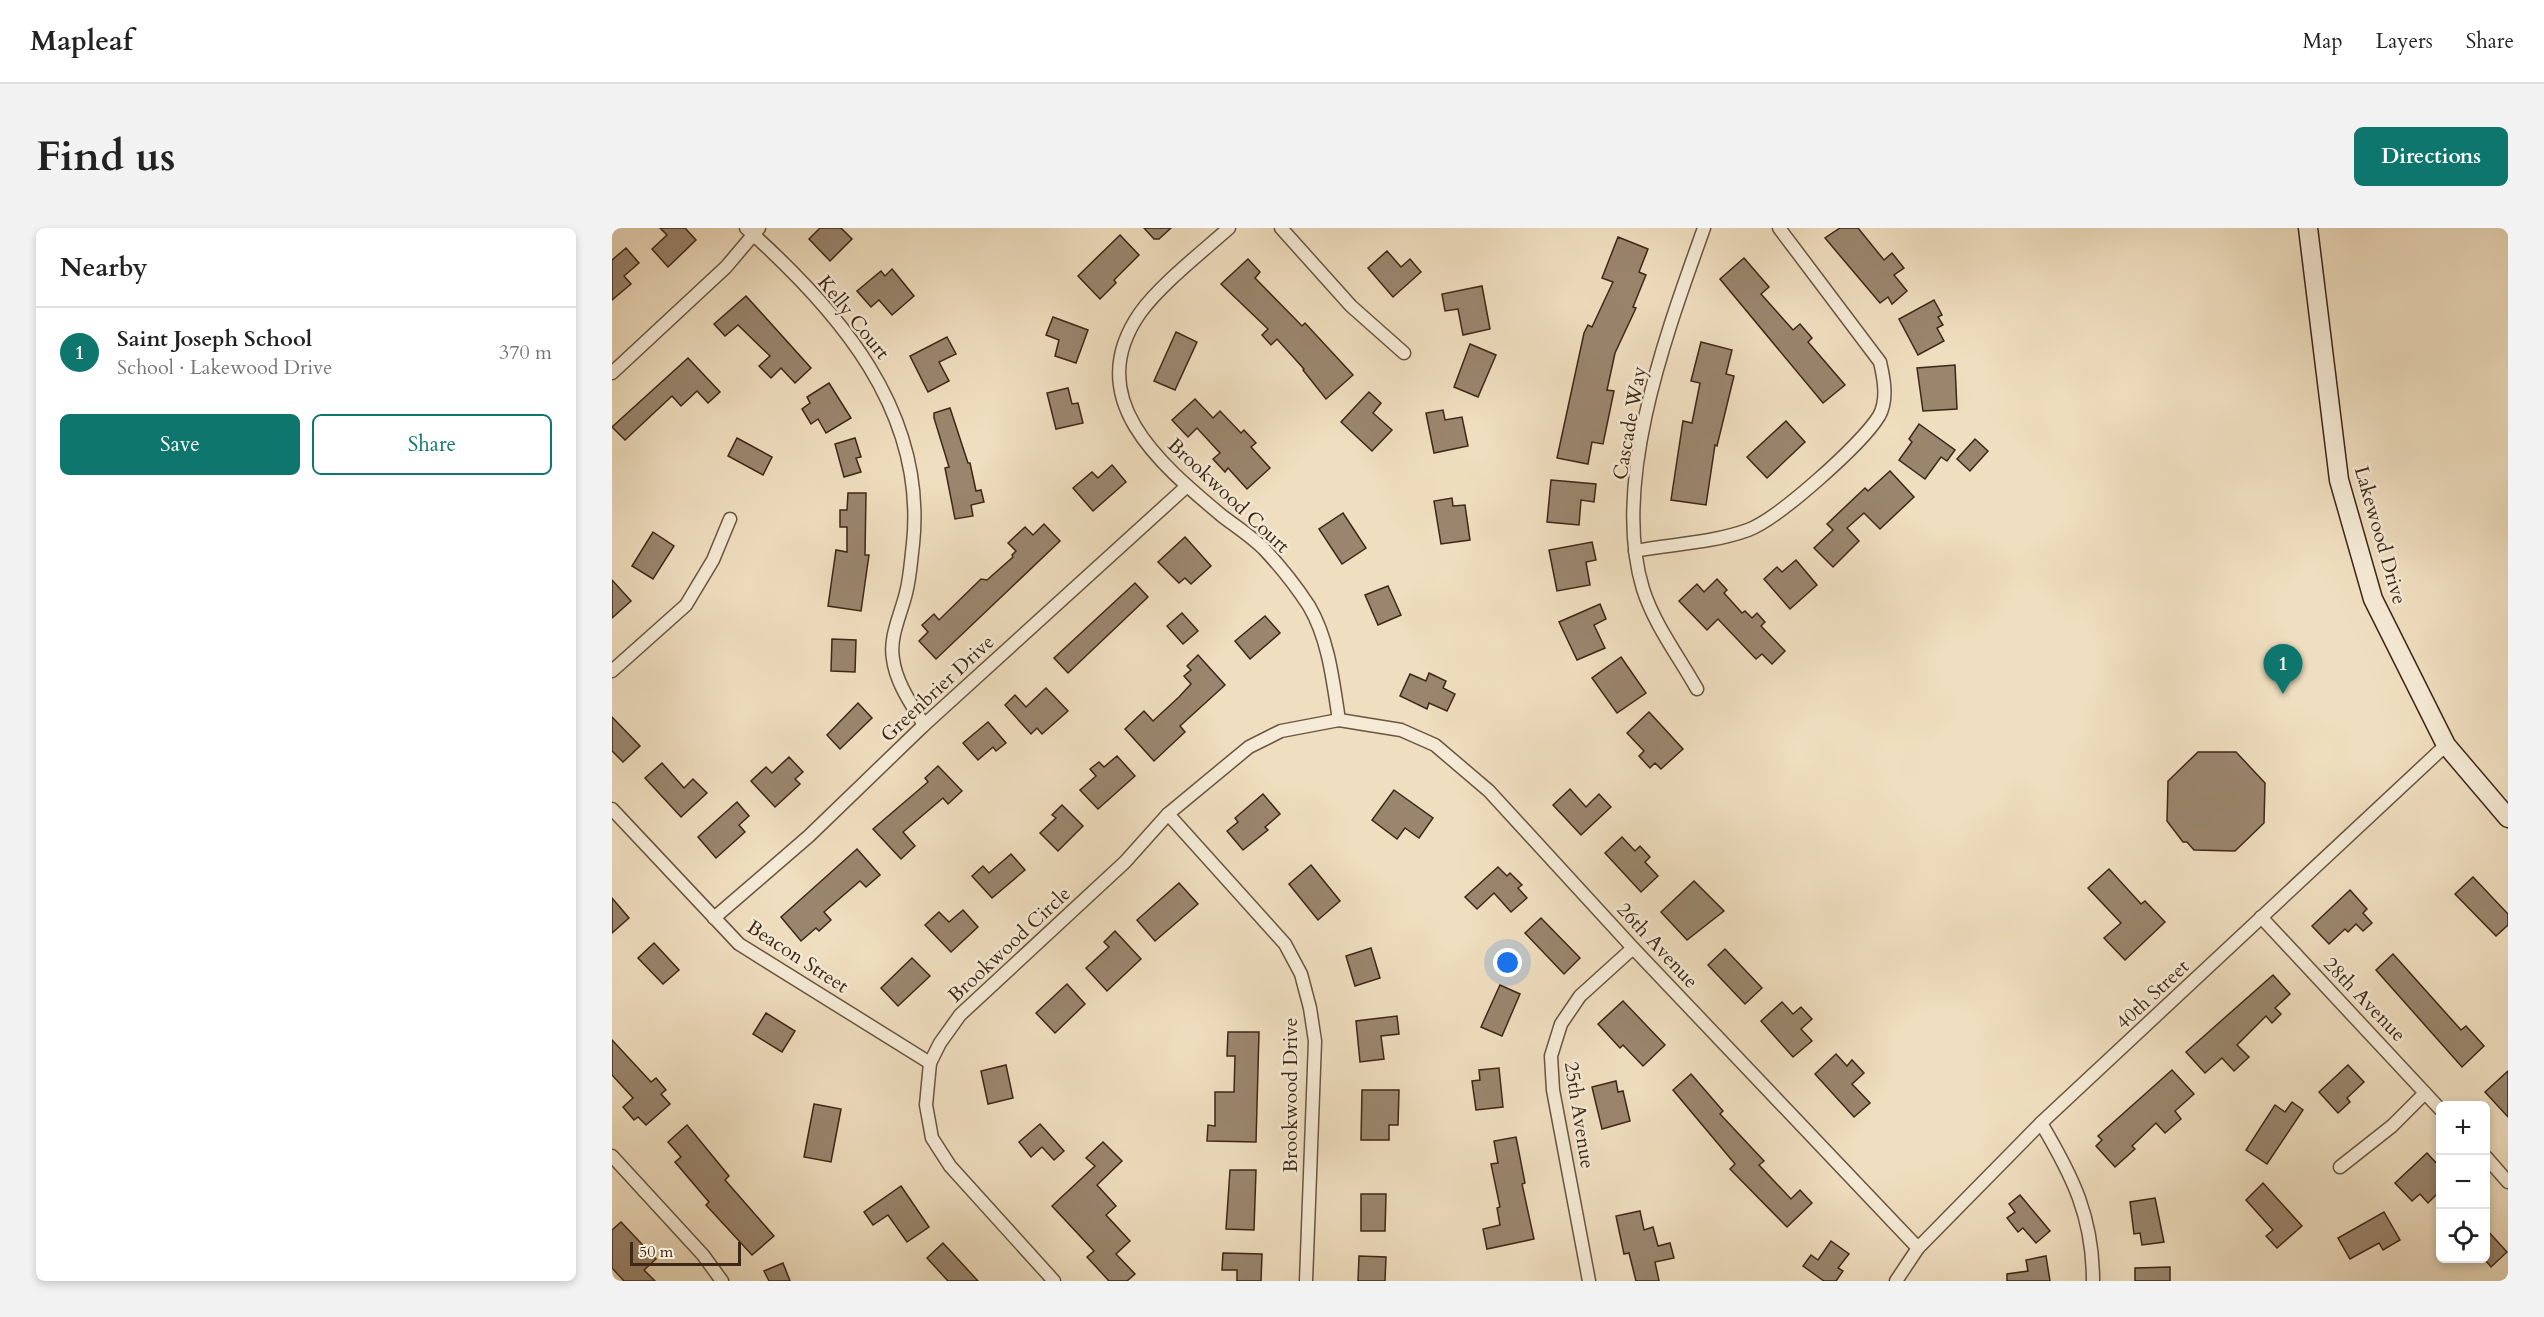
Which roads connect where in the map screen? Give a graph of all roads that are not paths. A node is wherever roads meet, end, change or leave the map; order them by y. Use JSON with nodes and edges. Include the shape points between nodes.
{"nodes":[{"id":1,"x":1229,"y":228,"type":"edge"},
{"id":2,"x":1281,"y":228,"type":"edge"},
{"id":3,"x":1704,"y":228,"type":"edge"},
{"id":4,"x":1779,"y":228,"type":"edge"},
{"id":5,"x":2308,"y":228,"type":"edge"},
{"id":6,"x":753,"y":230,"type":"edge"},
{"id":7,"x":1404,"y":352,"type":"dead end"},
{"id":8,"x":612,"y":373,"type":"edge"},
{"id":9,"x":1187,"y":486,"type":"junction"},
{"id":10,"x":730,"y":519,"type":"dead end"},
{"id":11,"x":1635,"y":551,"type":"junction"},
{"id":12,"x":612,"y":671,"type":"edge"},
{"id":13,"x":1697,"y":689,"type":"dead end"},
{"id":14,"x":1339,"y":720,"type":"junction"},
{"id":15,"x":924,"y":725,"type":"junction"},
{"id":16,"x":2446,"y":745,"type":"junction"},
{"id":17,"x":612,"y":809,"type":"edge"},
{"id":18,"x":1168,"y":814,"type":"junction"},
{"id":19,"x":2508,"y":818,"type":"edge"},
{"id":20,"x":2260,"y":917,"type":"junction"},
{"id":21,"x":714,"y":918,"type":"junction"},
{"id":22,"x":1632,"y":948,"type":"junction"},
{"id":23,"x":930,"y":1063,"type":"junction"},
{"id":24,"x":2425,"y":1093,"type":"junction"},
{"id":25,"x":2436,"y":1105,"type":"edge"},
{"id":26,"x":2042,"y":1123,"type":"junction"},
{"id":27,"x":612,"y":1156,"type":"edge"},
{"id":28,"x":2490,"y":1162,"type":"edge"},
{"id":29,"x":2340,"y":1167,"type":"dead end"},
{"id":30,"x":2508,"y":1182,"type":"edge"},
{"id":31,"x":1918,"y":1248,"type":"junction"},
{"id":32,"x":722,"y":1281,"type":"edge"},
{"id":33,"x":1054,"y":1281,"type":"edge"},
{"id":34,"x":1306,"y":1281,"type":"edge"},
{"id":35,"x":1589,"y":1281,"type":"edge"},
{"id":36,"x":1896,"y":1281,"type":"edge"},
{"id":37,"x":2093,"y":1281,"type":"edge"}],
"edges":[{"from":1,"to":9,"type":"street","name":"Brookwood Court","via":[[1141,312],[1122,344],[1117,378],[1127,415],[1147,446]]},
{"from":2,"to":7,"type":"street","via":[[1351,306]]},
{"from":3,"to":11,"type":"street","name":"Cascade Way","via":[[1666,335],[1639,453]]},
{"from":4,"to":11,"type":"street","via":[[1880,362],[1884,398],[1879,415],[1849,449],[1780,511],[1751,529],[1717,540]]},
{"from":5,"to":16,"type":"street","name":"Lakewood Drive","via":[[2339,480],[2373,599]]},
{"from":6,"to":8,"type":"street","via":[[726,267]]},
{"from":6,"to":15,"type":"street","name":"Kelly Court","via":[[856,344],[884,389],[903,438],[912,489],[914,541],[892,659],[904,691]]},
{"from":9,"to":14,"type":"street","name":"Brookwood Court","via":[[1263,548],[1309,607],[1330,664]]},
{"from":9,"to":15,"type":"street","name":"Greenbrier Drive"},
{"from":10,"to":12,"type":"street","via":[[713,560],[686,604]]},
{"from":11,"to":13,"type":"street","name":"Cascade Way","via":[[1652,611]]},
{"from":14,"to":18,"type":"street","name":"Brookwood Circle","via":[[1281,731],[1249,747]]},
{"from":14,"to":22,"type":"street","name":"26th Avenue","via":[[1401,730],[1435,745],[1489,791]]},
{"from":15,"to":21,"type":"street","name":"Greenbrier Drive","via":[[809,836]]},
{"from":16,"to":19,"type":"street","name":"Lakewood Drive"},
{"from":16,"to":20,"type":"street","name":"40th Street"},
{"from":17,"to":21,"type":"street","name":"Beacon Street"},
{"from":18,"to":23,"type":"street","name":"Brookwood Circle","via":[[1125,862],[960,1015]]},
{"from":18,"to":34,"type":"street","name":"Brookwood Drive","via":[[1285,944],[1301,974],[1311,1008],[1314,1041]]},
{"from":20,"to":24,"type":"street","name":"28th Avenue"},
{"from":20,"to":26,"type":"street","name":"40th Street"},
{"from":21,"to":23,"type":"street","name":"Beacon Street","via":[[739,944],[766,963]]},
{"from":22,"to":31,"type":"street","name":"26th Avenue"},
{"from":22,"to":35,"type":"street","name":"25th Avenue","via":[[1580,996],[1561,1024],[1551,1056],[1553,1090]]},
{"from":23,"to":33,"type":"street","name":"Brookwood Circle","via":[[926,1105],[932,1138],[950,1166]]},
{"from":24,"to":25,"type":"street","name":"28th Avenue"},
{"from":24,"to":29,"type":"street","via":[[2374,1142]]},
{"from":26,"to":31,"type":"street","name":"40th Street"},
{"from":26,"to":37,"type":"street","via":[[2078,1188],[2093,1257]]},
{"from":27,"to":32,"type":"street"},
{"from":28,"to":30,"type":"street"},
{"from":31,"to":36,"type":"street","name":"40th Street"}]}
